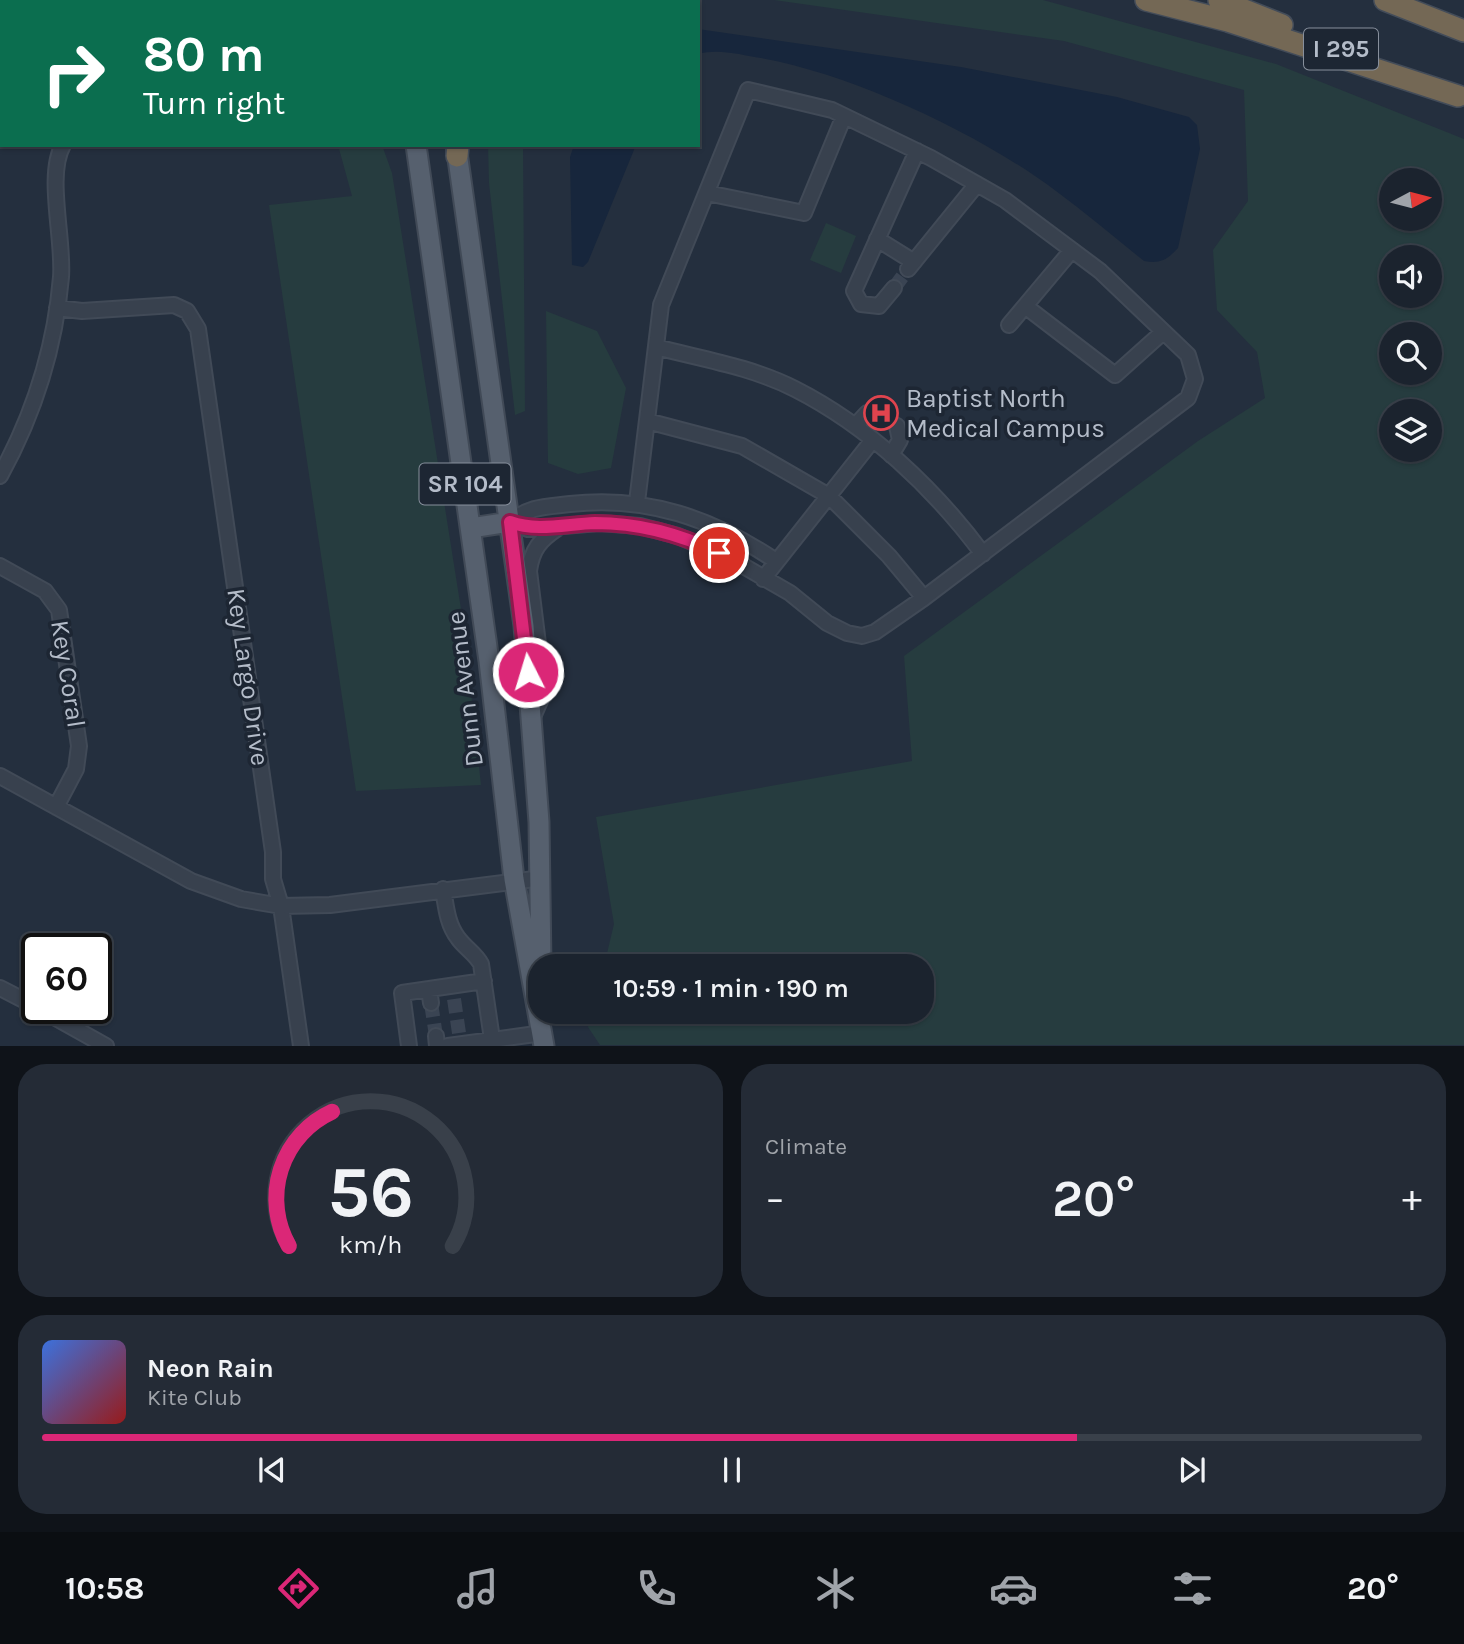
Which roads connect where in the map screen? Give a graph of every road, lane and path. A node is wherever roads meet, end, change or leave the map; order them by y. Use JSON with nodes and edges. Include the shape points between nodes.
{"nodes":[{"id":1,"x":1146,"y":0,"type":"edge"},
{"id":2,"x":1219,"y":0,"type":"edge"},
{"id":3,"x":1385,"y":0,"type":"edge"},
{"id":4,"x":1464,"y":32,"type":"edge"},
{"id":5,"x":1461,"y":97,"type":"edge"},
{"id":6,"x":844,"y":116,"type":"junction"},
{"id":7,"x":62,"y":147,"type":"edge"},
{"id":8,"x":416,"y":147,"type":"edge"},
{"id":9,"x":457,"y":149,"type":"edge"},
{"id":10,"x":917,"y":151,"type":"junction"},
{"id":11,"x":977,"y":184,"type":"junction"},
{"id":12,"x":706,"y":193,"type":"junction"},
{"id":13,"x":877,"y":239,"type":"junction"},
{"id":14,"x":1072,"y":250,"type":"junction"},
{"id":15,"x":894,"y":288,"type":"tunnel mouth"},
{"id":16,"x":1025,"y":306,"type":"junction"},
{"id":17,"x":58,"y":308,"type":"junction"},
{"id":18,"x":1009,"y":325,"type":"dead end"},
{"id":19,"x":1163,"y":331,"type":"junction"},
{"id":20,"x":656,"y":347,"type":"junction"},
{"id":21,"x":882,"y":414,"type":"dead end"},
{"id":22,"x":647,"y":421,"type":"junction"},
{"id":23,"x":855,"y":426,"type":"junction"},
{"id":24,"x":897,"y":426,"type":"dead end"},
{"id":25,"x":872,"y":441,"type":"junction"},
{"id":26,"x":891,"y":455,"type":"junction"},
{"id":27,"x":0,"y":476,"type":"edge"},
{"id":28,"x":829,"y":496,"type":"junction"},
{"id":29,"x":637,"y":502,"type":"junction"},
{"id":30,"x":510,"y":522,"type":"junction"},
{"id":31,"x":565,"y":524,"type":"junction"},
{"id":32,"x":471,"y":528,"type":"junction"},
{"id":33,"x":983,"y":554,"type":"junction"},
{"id":34,"x":776,"y":561,"type":"junction"},
{"id":35,"x":0,"y":566,"type":"edge"},
{"id":36,"x":763,"y":579,"type":"junction"},
{"id":37,"x":924,"y":598,"type":"junction"},
{"id":38,"x":533,"y":717,"type":"junction"},
{"id":39,"x":0,"y":776,"type":"edge"},
{"id":40,"x":56,"y":807,"type":"junction"},
{"id":41,"x":541,"y":878,"type":"junction"},
{"id":42,"x":514,"y":879,"type":"junction"},
{"id":43,"x":443,"y":889,"type":"junction"},
{"id":44,"x":281,"y":906,"type":"junction"},
{"id":45,"x":541,"y":954,"type":"edge"},
{"id":46,"x":484,"y":981,"type":"junction"},
{"id":47,"x":0,"y":988,"type":"edge"},
{"id":48,"x":21,"y":999,"type":"edge"},
{"id":49,"x":67,"y":1024,"type":"edge"},
{"id":50,"x":542,"y":1027,"type":"edge"},
{"id":51,"x":456,"y":1041,"type":"edge"},
{"id":52,"x":493,"y":1043,"type":"edge"},
{"id":53,"x":106,"y":1045,"type":"edge"},
{"id":54,"x":301,"y":1045,"type":"edge"},
{"id":55,"x":409,"y":1045,"type":"edge"}],
"edges":[{"from":1,"to":5,"type":"highway","via":[[1228,21]]},
{"from":2,"to":5,"type":"highway","number":"I 295"},
{"from":3,"to":4,"type":"highway","number":"I 295"},
{"from":6,"to":10,"type":"street"},
{"from":6,"to":12,"type":"street","via":[[804,213]]},
{"from":6,"to":12,"type":"street","via":[[748,90]]},
{"from":7,"to":17,"type":"street","via":[[54,171],[61,239]]},
{"from":8,"to":32,"type":"main road","name":"Dunn Avenue","number":"SR 104"},
{"from":9,"to":30,"type":"main road","number":"SR 104"},
{"from":10,"to":11,"type":"street"},
{"from":10,"to":13,"type":"street"},
{"from":11,"to":13,"type":"street","via":[[911,266]]},
{"from":11,"to":14,"type":"street"},
{"from":12,"to":20,"type":"street","via":[[661,305]]},
{"from":13,"to":15,"type":"street","via":[[854,290],[861,304],[879,306]]},
{"from":14,"to":16,"type":"street"},
{"from":14,"to":19,"type":"street"},
{"from":16,"to":18,"type":"street"},
{"from":16,"to":19,"type":"street","via":[[1115,375]]},
{"from":17,"to":27,"type":"street","via":[[45,375]]},
{"from":17,"to":44,"type":"street","name":"Key Largo Drive","via":[[174,305],[187,311],[198,329],[273,852],[273,879]]},
{"from":19,"to":33,"type":"street","via":[[1188,355],[1195,379],[1188,398]]},
{"from":20,"to":22,"type":"street"},
{"from":20,"to":23,"type":"street","via":[[731,365],[793,388]]},
{"from":21,"to":23,"type":"street","via":[[867,413]]},
{"from":22,"to":28,"type":"street","via":[[742,446]]},
{"from":22,"to":29,"type":"street"},
{"from":23,"to":25,"type":"street"},
{"from":24,"to":26,"type":"street","via":[[900,440]]},
{"from":25,"to":26,"type":"street"},
{"from":25,"to":28,"type":"street"},
{"from":26,"to":33,"type":"street"},
{"from":28,"to":34,"type":"street"},
{"from":28,"to":37,"type":"street"},
{"from":29,"to":30,"type":"street","via":[[526,509]]},
{"from":29,"to":34,"type":"street","via":[[709,523]]},
{"from":30,"to":31,"type":"street","via":[[528,529]]},
{"from":30,"to":32,"type":"main road"},
{"from":30,"to":38,"type":"main road","number":"SR 104"},
{"from":31,"to":36,"type":"street","via":[[640,526],[678,536]]},
{"from":31,"to":38,"type":"street","via":[[542,538],[531,558],[544,692]]},
{"from":32,"to":42,"type":"main road","name":"Dunn Avenue","number":"SR 104"},
{"from":33,"to":37,"type":"street"},
{"from":34,"to":36,"type":"street"},
{"from":35,"to":40,"type":"street","name":"Key Coral","via":[[45,591],[59,610],[79,746],[76,769]]},
{"from":36,"to":37,"type":"street","via":[[790,593],[818,617],[862,636]]},
{"from":38,"to":41,"type":"main road","number":"SR 104"},
{"from":39,"to":40,"type":"street"},
{"from":40,"to":44,"type":"street","via":[[191,881],[241,899]]},
{"from":41,"to":42,"type":"street"},
{"from":41,"to":45,"type":"main road","number":"SR 104"},
{"from":42,"to":43,"type":"street"},
{"from":42,"to":50,"type":"main road","name":"Dunn Avenue","number":"SR 104"},
{"from":43,"to":44,"type":"street","via":[[330,905]]},
{"from":43,"to":46,"type":"street","via":[[448,920],[458,939],[476,955]]},
{"from":44,"to":54,"type":"street","name":"Key Largo Drive"},
{"from":46,"to":52,"type":"street"},
{"from":46,"to":55,"type":"street","via":[[430,996],[402,993]]},
{"from":47,"to":48,"type":"street"},
{"from":49,"to":53,"type":"street"},
{"from":50,"to":52,"type":"street"},
{"from":51,"to":52,"type":"street"}]}
